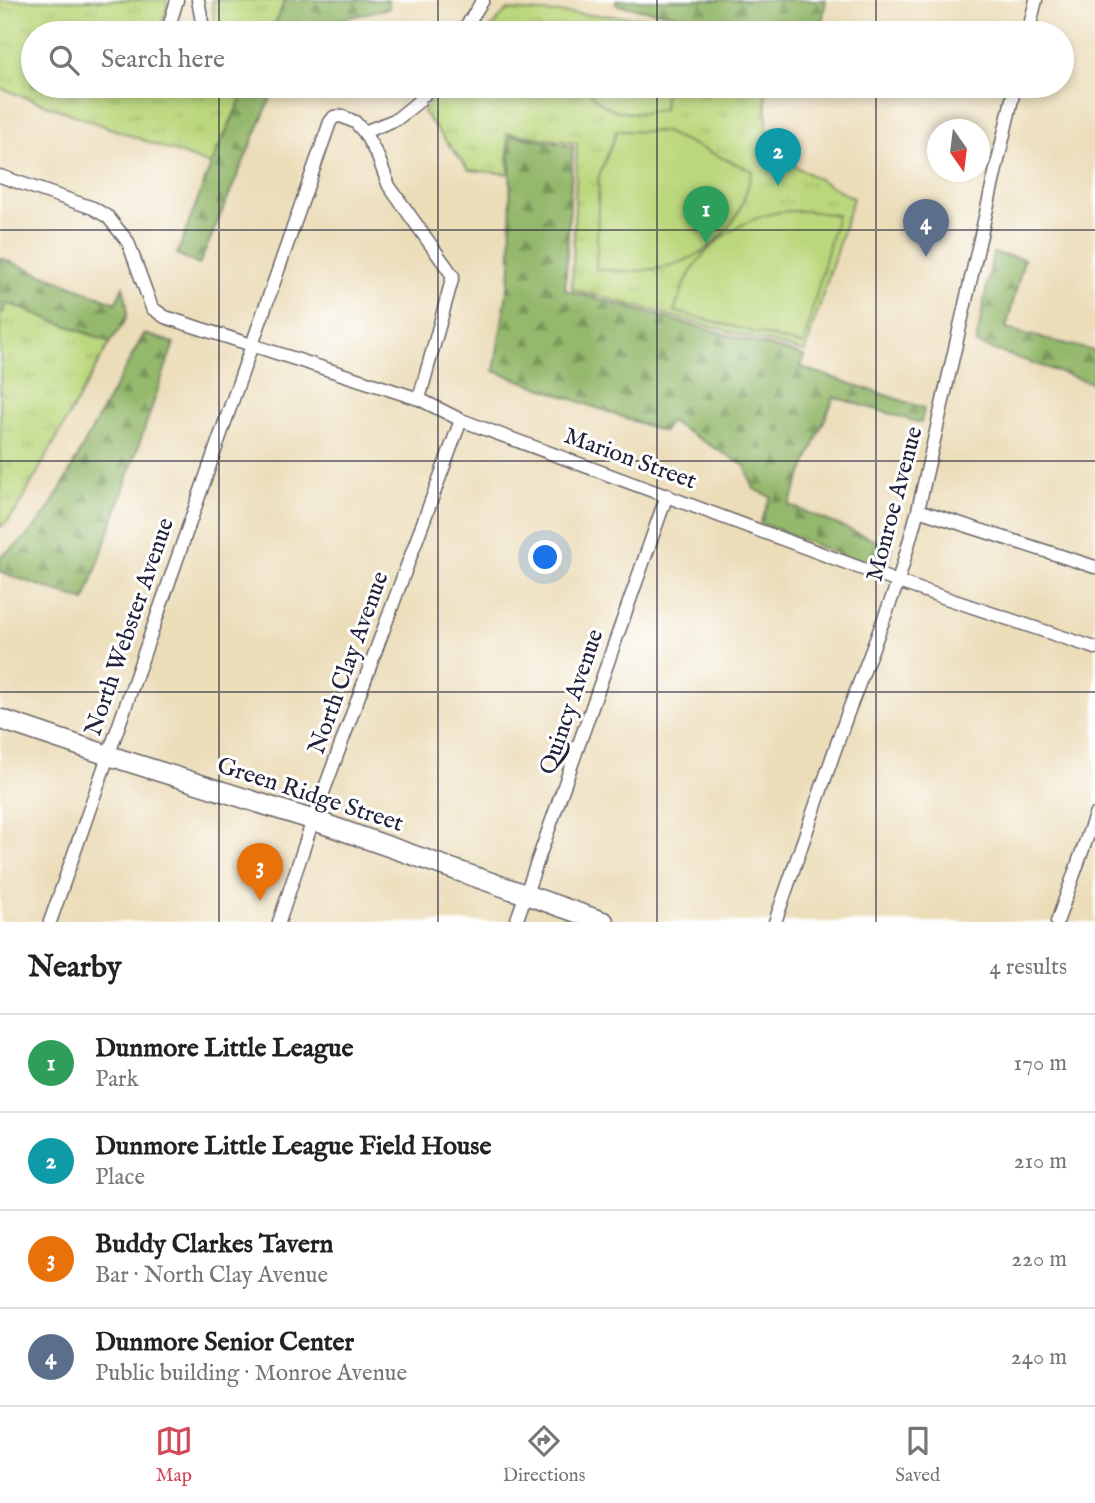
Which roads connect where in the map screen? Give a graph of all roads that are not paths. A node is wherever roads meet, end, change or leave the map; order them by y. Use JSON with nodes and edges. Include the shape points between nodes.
{"nodes":[{"id":1,"x":177,"y":0,"type":"edge"},
{"id":2,"x":198,"y":0,"type":"edge"},
{"id":3,"x":483,"y":0,"type":"edge"},
{"id":4,"x":1036,"y":0,"type":"edge"},
{"id":5,"x":171,"y":21,"type":"edge"},
{"id":6,"x":202,"y":21,"type":"edge"},
{"id":7,"x":470,"y":21,"type":"edge"},
{"id":8,"x":1031,"y":21,"type":"edge"},
{"id":9,"x":420,"y":98,"type":"edge"},
{"id":10,"x":1012,"y":98,"type":"edge"},
{"id":11,"x":364,"y":132,"type":"junction"},
{"id":12,"x":0,"y":176,"type":"edge"},
{"id":13,"x":250,"y":346,"type":"junction"},
{"id":14,"x":419,"y":399,"type":"junction"},
{"id":15,"x":461,"y":420,"type":"junction"},
{"id":16,"x":667,"y":495,"type":"junction"},
{"id":17,"x":918,"y":510,"type":"junction"},
{"id":18,"x":1095,"y":567,"type":"edge"},
{"id":19,"x":898,"y":582,"type":"junction"},
{"id":20,"x":1095,"y":648,"type":"edge"},
{"id":21,"x":0,"y":719,"type":"edge"},
{"id":22,"x":107,"y":755,"type":"junction"},
{"id":23,"x":1095,"y":815,"type":"edge"},
{"id":24,"x":313,"y":820,"type":"junction"},
{"id":25,"x":526,"y":895,"type":"junction"},
{"id":26,"x":50,"y":922,"type":"edge"},
{"id":27,"x":279,"y":922,"type":"edge"},
{"id":28,"x":516,"y":922,"type":"edge"},
{"id":29,"x":604,"y":922,"type":"edge"},
{"id":30,"x":775,"y":922,"type":"edge"},
{"id":31,"x":1057,"y":922,"type":"edge"}],
"edges":[{"from":1,"to":5,"type":"street"},
{"from":2,"to":6,"type":"street"},
{"from":3,"to":7,"type":"street"},
{"from":4,"to":8,"type":"street"},
{"from":9,"to":11,"type":"street","via":[[397,119]]},
{"from":10,"to":17,"type":"street","name":"Monroe Avenue"},
{"from":11,"to":13,"type":"street","name":"North Webster Avenue","via":[[341,117],[330,122]]},
{"from":11,"to":14,"type":"street","via":[[389,186],[453,276]]},
{"from":12,"to":13,"type":"street","name":"Marion Street","via":[[108,217],[128,242],[152,308],[165,317]]},
{"from":13,"to":14,"type":"street","name":"Marion Street"},
{"from":13,"to":22,"type":"street","name":"North Webster Avenue"},
{"from":14,"to":15,"type":"street","name":"Marion Street"},
{"from":15,"to":16,"type":"street","name":"Marion Street"},
{"from":15,"to":24,"type":"street","name":"North Clay Avenue"},
{"from":16,"to":19,"type":"street","name":"Marion Street"},
{"from":16,"to":25,"type":"street","name":"Quincy Avenue"},
{"from":17,"to":18,"type":"street"},
{"from":17,"to":19,"type":"street","name":"Monroe Avenue"},
{"from":19,"to":20,"type":"street","name":"Marion Street"},
{"from":19,"to":30,"type":"street","name":"Monroe Avenue"},
{"from":21,"to":22,"type":"main road","name":"Green Ridge Street"},
{"from":22,"to":24,"type":"main road","name":"Green Ridge Street"},
{"from":22,"to":26,"type":"street","name":"North Webster Avenue"},
{"from":23,"to":31,"type":"street"},
{"from":24,"to":25,"type":"main road","name":"Green Ridge Street"},
{"from":24,"to":27,"type":"street","name":"North Clay Avenue"},
{"from":25,"to":28,"type":"street","name":"Quincy Avenue"},
{"from":25,"to":29,"type":"main road","name":"Green Ridge Street"}]}
